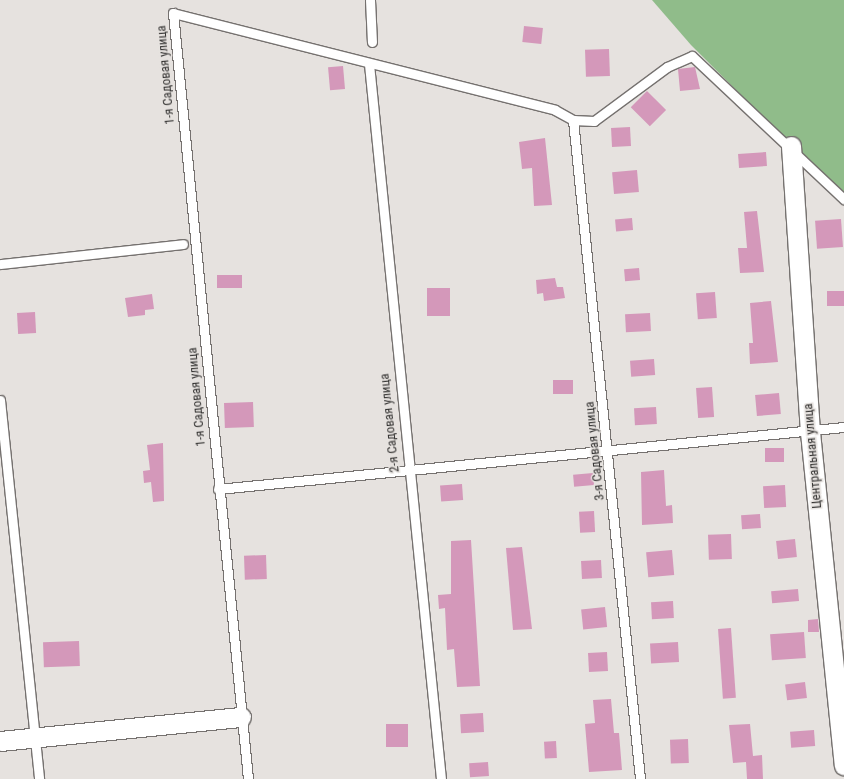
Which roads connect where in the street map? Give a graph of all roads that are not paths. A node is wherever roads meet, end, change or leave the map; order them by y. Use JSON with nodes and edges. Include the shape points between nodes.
{"nodes":[{"id":1,"x":370,"y":0,"type":"edge"},
{"id":2,"x":372,"y":42,"type":"dead end"},
{"id":3,"x":369,"y":64,"type":"junction"},
{"id":4,"x":573,"y":120,"type":"junction"},
{"id":5,"x":791,"y":146,"type":"junction"},
{"id":6,"x":844,"y":198,"type":"edge"},
{"id":7,"x":183,"y":244,"type":"dead end"},
{"id":8,"x":0,"y":264,"type":"edge"},
{"id":9,"x":0,"y":400,"type":"edge"},
{"id":10,"x":844,"y":427,"type":"edge"},
{"id":11,"x":810,"y":432,"type":"junction"},
{"id":12,"x":608,"y":451,"type":"junction"},
{"id":13,"x":408,"y":471,"type":"junction"},
{"id":14,"x":218,"y":489,"type":"junction"},
{"id":15,"x":242,"y":718,"type":"junction"},
{"id":16,"x":36,"y":737,"type":"junction"},
{"id":17,"x":0,"y":741,"type":"edge"},
{"id":18,"x":844,"y":765,"type":"edge"},
{"id":19,"x":39,"y":779,"type":"edge"},
{"id":20,"x":248,"y":779,"type":"edge"},
{"id":21,"x":441,"y":779,"type":"edge"},
{"id":22,"x":640,"y":779,"type":"edge"}],
"edges":[{"from":1,"to":2,"type":"lane"},
{"from":3,"to":4,"type":"lane","via":[[555,110]]},
{"from":3,"to":13,"type":"lane","name":"2-я Садовая улица"},
{"from":3,"to":14,"type":"lane","name":"1-я Садовая улица","via":[[173,13]]},
{"from":4,"to":5,"type":"lane","via":[[594,121],[667,67],[692,56]]},
{"from":4,"to":12,"type":"lane","name":"3-я Садовая улица"},
{"from":5,"to":6,"type":"lane"},
{"from":5,"to":11,"type":"street","name":"Центральная улица"},
{"from":7,"to":8,"type":"lane"},
{"from":9,"to":16,"type":"lane"},
{"from":10,"to":11,"type":"lane"},
{"from":11,"to":12,"type":"lane"},
{"from":11,"to":18,"type":"street","name":"Центральная улица"},
{"from":12,"to":13,"type":"lane"},
{"from":12,"to":22,"type":"lane","name":"3-я Садовая улица"},
{"from":13,"to":14,"type":"lane"},
{"from":13,"to":21,"type":"lane","name":"2-я Садовая улица"},
{"from":14,"to":15,"type":"lane","name":"1-я Садовая улица"},
{"from":15,"to":16,"type":"street"},
{"from":15,"to":20,"type":"lane","name":"1-я Садовая улица"},
{"from":16,"to":17,"type":"street"},
{"from":16,"to":19,"type":"lane"}]}
